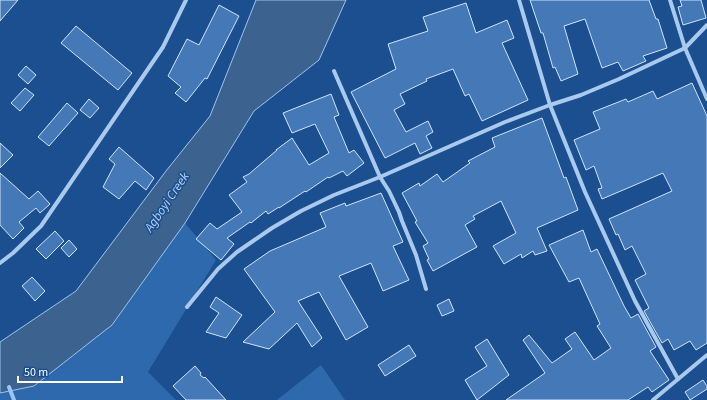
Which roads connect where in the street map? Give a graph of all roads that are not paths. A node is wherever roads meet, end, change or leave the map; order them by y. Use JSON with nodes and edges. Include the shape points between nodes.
{"nodes":[{"id":1,"x":186,"y":0,"type":"edge"},
{"id":2,"x":519,"y":0,"type":"edge"},
{"id":3,"x":670,"y":0,"type":"edge"},
{"id":4,"x":707,"y":25,"type":"edge"},
{"id":5,"x":685,"y":48,"type":"junction"},
{"id":6,"x":334,"y":71,"type":"dead end"},
{"id":7,"x":707,"y":99,"type":"edge"},
{"id":8,"x":550,"y":105,"type":"junction"},
{"id":9,"x":380,"y":177,"type":"junction"},
{"id":10,"x":0,"y":263,"type":"edge"},
{"id":11,"x":426,"y":289,"type":"dead end"},
{"id":12,"x":187,"y":307,"type":"dead end"},
{"id":13,"x":707,"y":355,"type":"edge"},
{"id":14,"x":678,"y":379,"type":"junction"},
{"id":15,"x":653,"y":400,"type":"edge"}],
"edges":[{"from":1,"to":10,"type":"street","via":[[163,48],[41,226]]},
{"from":2,"to":8,"type":"street"},
{"from":3,"to":5,"type":"street"},
{"from":4,"to":5,"type":"street"},
{"from":5,"to":7,"type":"street"},
{"from":5,"to":8,"type":"street","via":[[581,95]]},
{"from":6,"to":9,"type":"street"},
{"from":8,"to":9,"type":"street"},
{"from":8,"to":14,"type":"street","via":[[585,192],[635,301]]},
{"from":9,"to":11,"type":"street","via":[[399,212]]},
{"from":9,"to":12,"type":"street","via":[[334,195],[266,232],[218,269]]},
{"from":13,"to":14,"type":"street"},
{"from":14,"to":15,"type":"street"}]}
